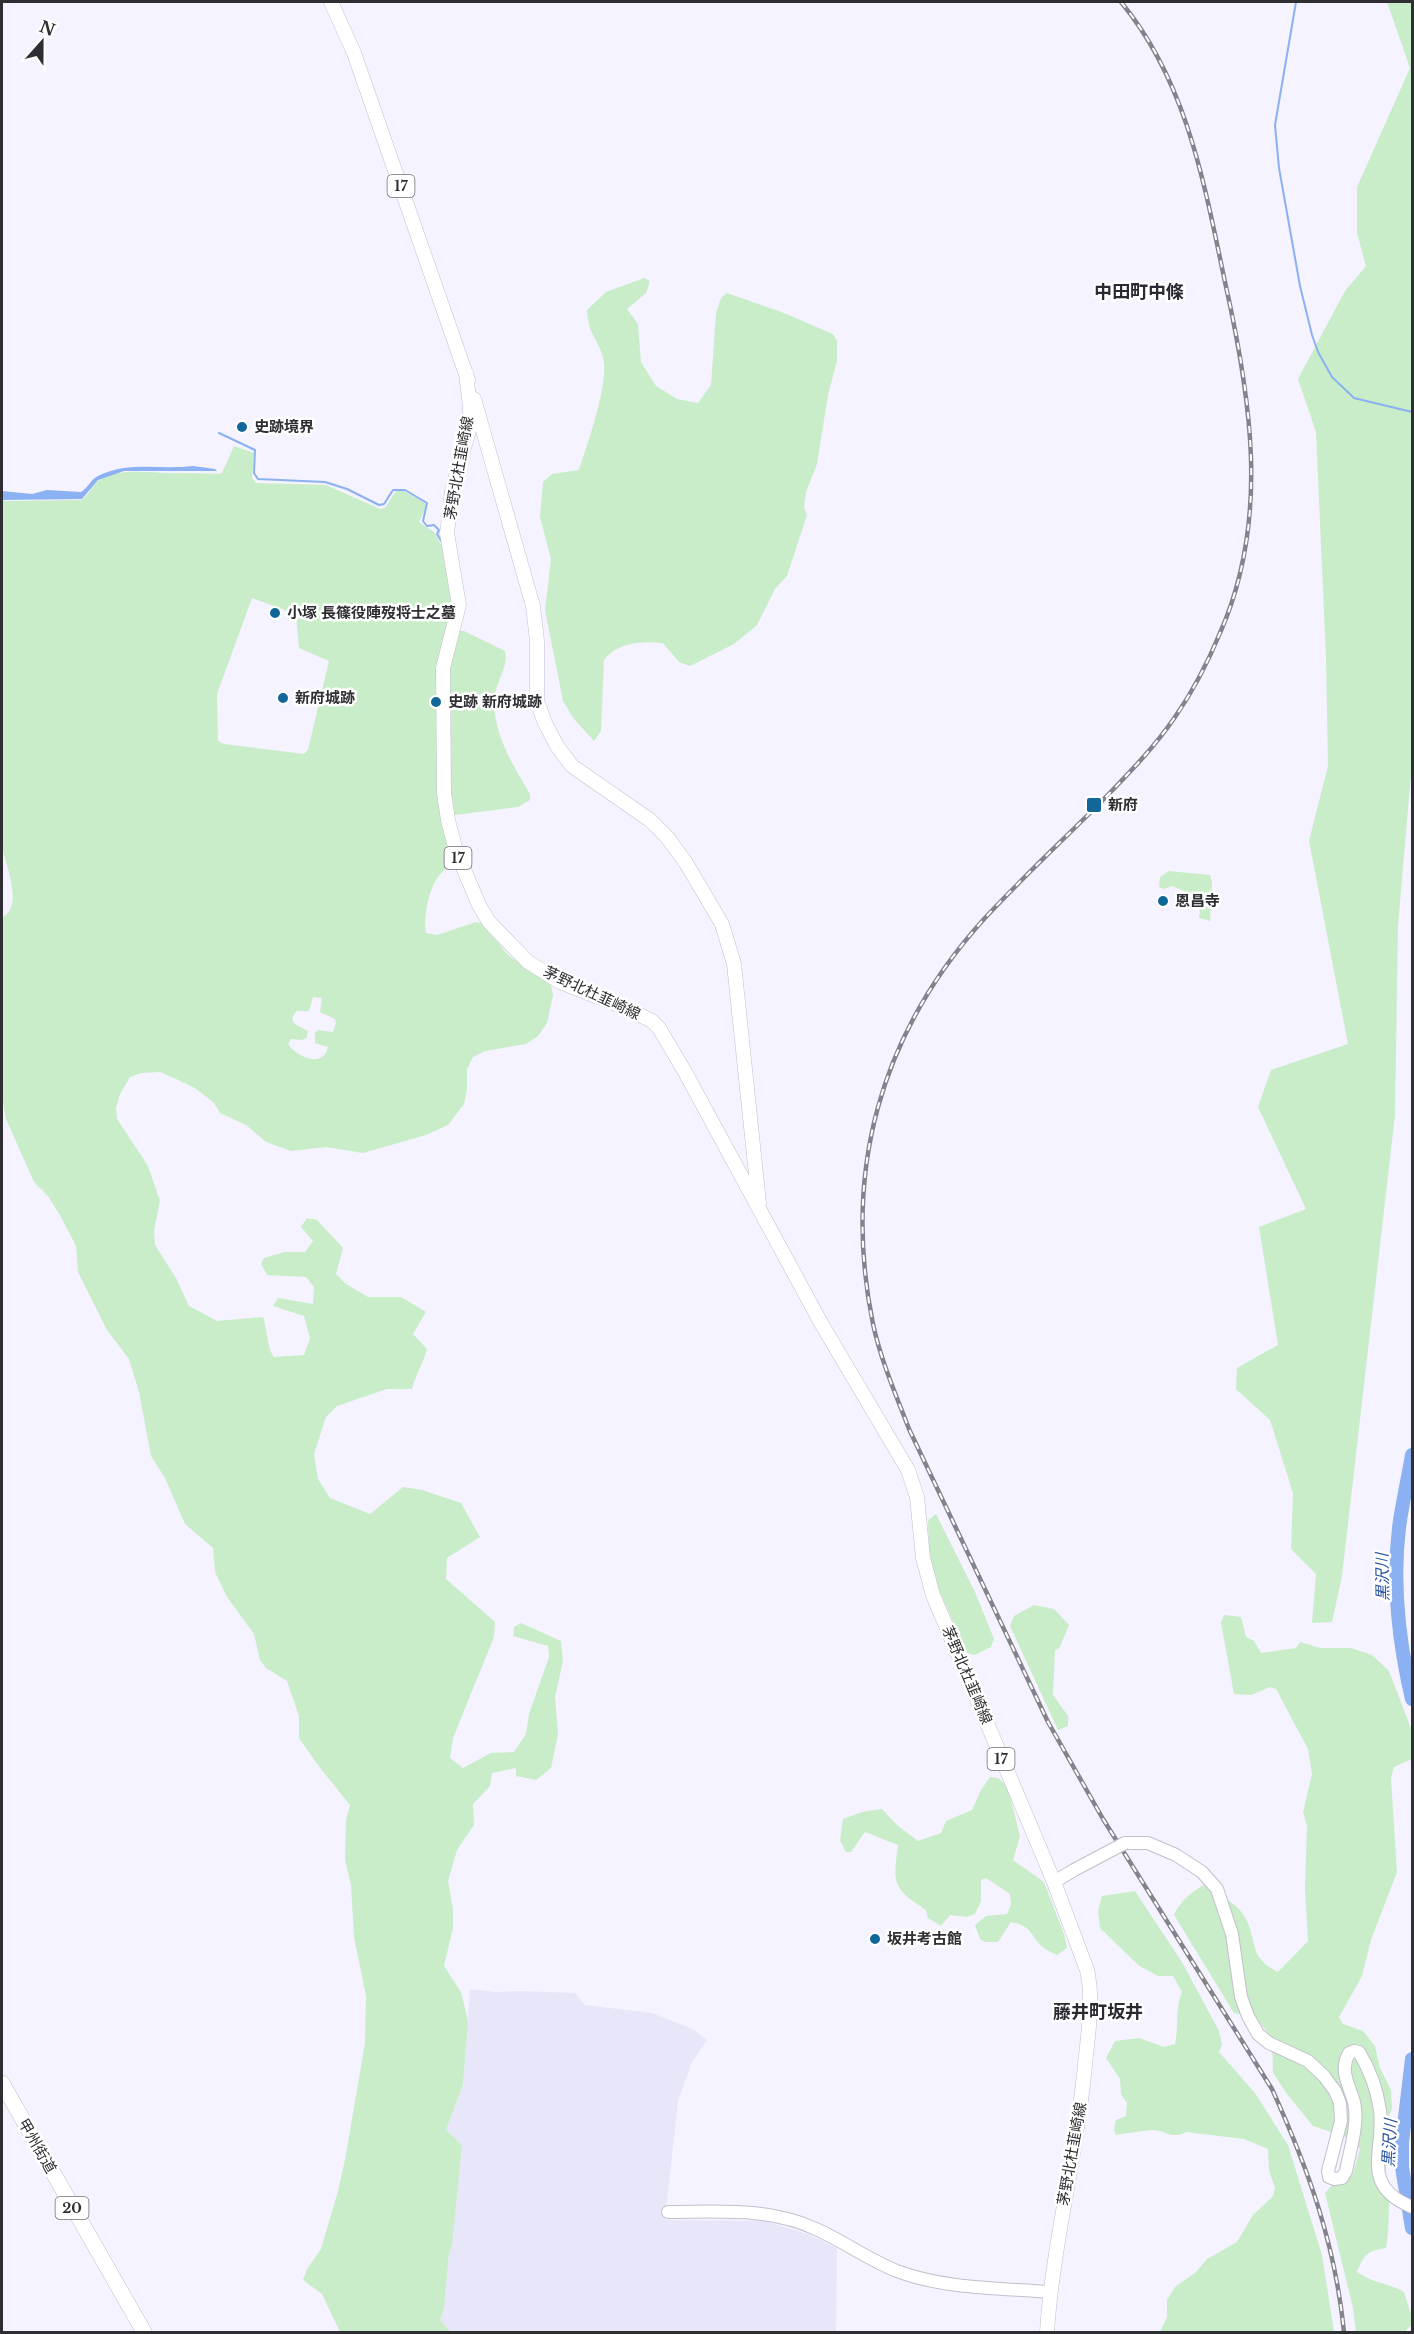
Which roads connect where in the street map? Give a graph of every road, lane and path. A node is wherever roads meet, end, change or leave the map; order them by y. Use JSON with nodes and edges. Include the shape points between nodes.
{"nodes":[{"id":1,"x":331,"y":2,"type":"edge"},
{"id":2,"x":466,"y":373,"type":"junction"},
{"id":3,"x":763,"y":1220,"type":"junction"},
{"id":4,"x":1054,"y":1882,"type":"junction"},
{"id":5,"x":2,"y":2083,"type":"edge"},
{"id":6,"x":1407,"y":2205,"type":"edge"},
{"id":7,"x":668,"y":2212,"type":"dead end"},
{"id":8,"x":1050,"y":2292,"type":"junction"},
{"id":9,"x":144,"y":2332,"type":"edge"},
{"id":10,"x":1047,"y":2332,"type":"edge"}],
"edges":[{"from":1,"to":2,"type":"main road","name":"茅野北杜韮崎線","number":"17","via":[[354,53]]},
{"from":2,"to":3,"type":"main road","name":"茅野北杜韮崎線","number":"17","via":[[533,606],[537,701],[545,723],[572,766],[650,820],[667,837],[727,937],[734,964],[757,1194]]},
{"from":2,"to":3,"type":"main road","name":"茅野北杜韮崎線","number":"17","via":[[469,430],[452,491],[447,533],[459,605],[443,668],[444,793],[456,851],[489,922],[528,962],[560,982],[626,1008],[658,1028]]},
{"from":3,"to":4,"type":"main road","name":"茅野北杜韮崎線","number":"17","via":[[908,1470],[917,1497],[923,1558],[933,1595]]},
{"from":4,"to":6,"type":"street","bridge":true,"via":[[1125,1843],[1148,1843],[1202,1872],[1216,1889],[1232,1935],[1241,1997],[1258,2034],[1308,2061],[1324,2076],[1340,2103],[1341,2121],[1329,2177],[1342,2178],[1346,2171],[1355,2114],[1344,2065],[1349,2053],[1359,2052],[1374,2082],[1380,2111],[1379,2173],[1392,2197]]},
{"from":4,"to":8,"type":"main road","name":"茅野北杜韮崎線","number":"17","via":[[1087,1970],[1091,1998],[1080,2112]]},
{"from":5,"to":9,"type":"highway","name":"甲州街道","number":"20"},
{"from":7,"to":8,"type":"street","via":[[754,2212],[784,2218],[813,2228],[897,2271],[926,2279]]},
{"from":8,"to":10,"type":"main road","name":"茅野北杜韮崎線","number":"17"}]}
